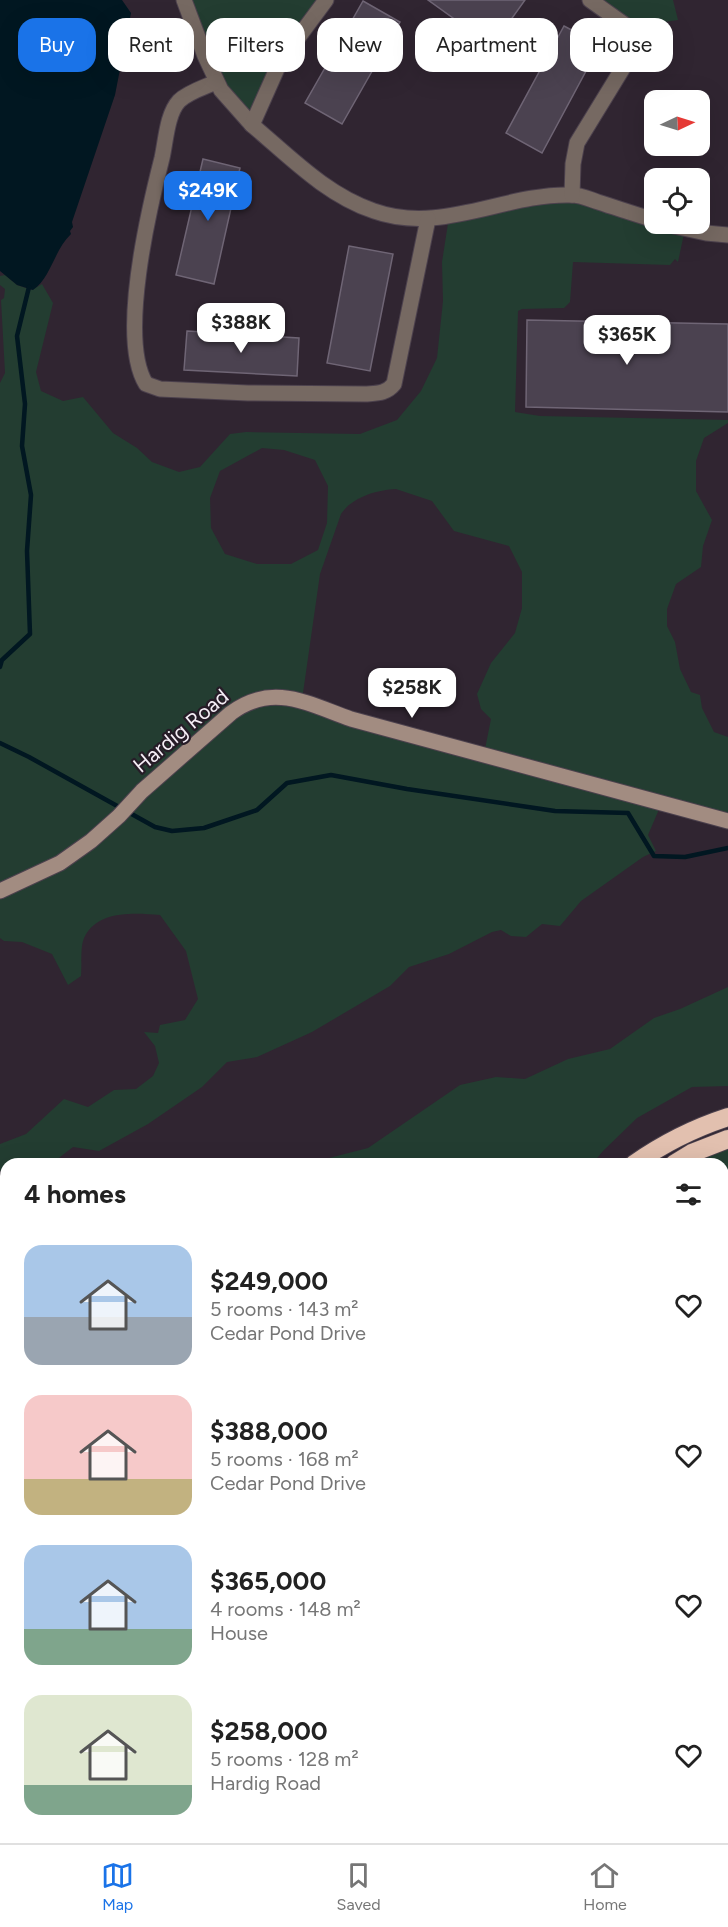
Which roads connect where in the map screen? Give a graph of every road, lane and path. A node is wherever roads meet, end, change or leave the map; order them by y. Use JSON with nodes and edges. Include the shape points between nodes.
{"nodes":[{"id":1,"x":184,"y":0,"type":"edge"},
{"id":2,"x":326,"y":0,"type":"edge"},
{"id":3,"x":590,"y":0,"type":"edge"},
{"id":4,"x":216,"y":82,"type":"junction"},
{"id":5,"x":252,"y":125,"type":"junction"},
{"id":6,"x":572,"y":195,"type":"junction"},
{"id":7,"x":644,"y":217,"type":"edge"},
{"id":8,"x":428,"y":219,"type":"junction"},
{"id":9,"x":710,"y":233,"type":"edge"},
{"id":10,"x":728,"y":235,"type":"edge"},
{"id":11,"x":728,"y":821,"type":"edge"},
{"id":12,"x":0,"y":891,"type":"edge"},
{"id":13,"x":728,"y":1117,"type":"edge"},
{"id":14,"x":728,"y":1139,"type":"edge"},
{"id":15,"x":643,"y":1158,"type":"edge"},
{"id":16,"x":684,"y":1158,"type":"edge"}],
"edges":[{"from":1,"to":4,"type":"street"},
{"from":2,"to":5,"type":"street","via":[[279,62]]},
{"from":3,"to":6,"type":"street","via":[[635,32],[638,39],[577,143]]},
{"from":4,"to":5,"type":"street"},
{"from":4,"to":8,"type":"street","via":[[180,100],[172,114],[156,180],[137,283],[137,363],[146,384],[160,389],[248,393],[364,394],[390,389]]},
{"from":5,"to":8,"type":"street","via":[[320,182],[355,203],[375,212]]},
{"from":6,"to":7,"type":"street"},
{"from":6,"to":8,"type":"street"},
{"from":9,"to":10,"type":"street"},
{"from":11,"to":12,"type":"street","name":"Hardig Road","via":[[351,719],[316,705],[273,697],[255,699],[236,710],[91,841],[60,863]]},
{"from":13,"to":15,"type":"highway","via":[[700,1126]]},
{"from":14,"to":16,"type":"highway"}]}
